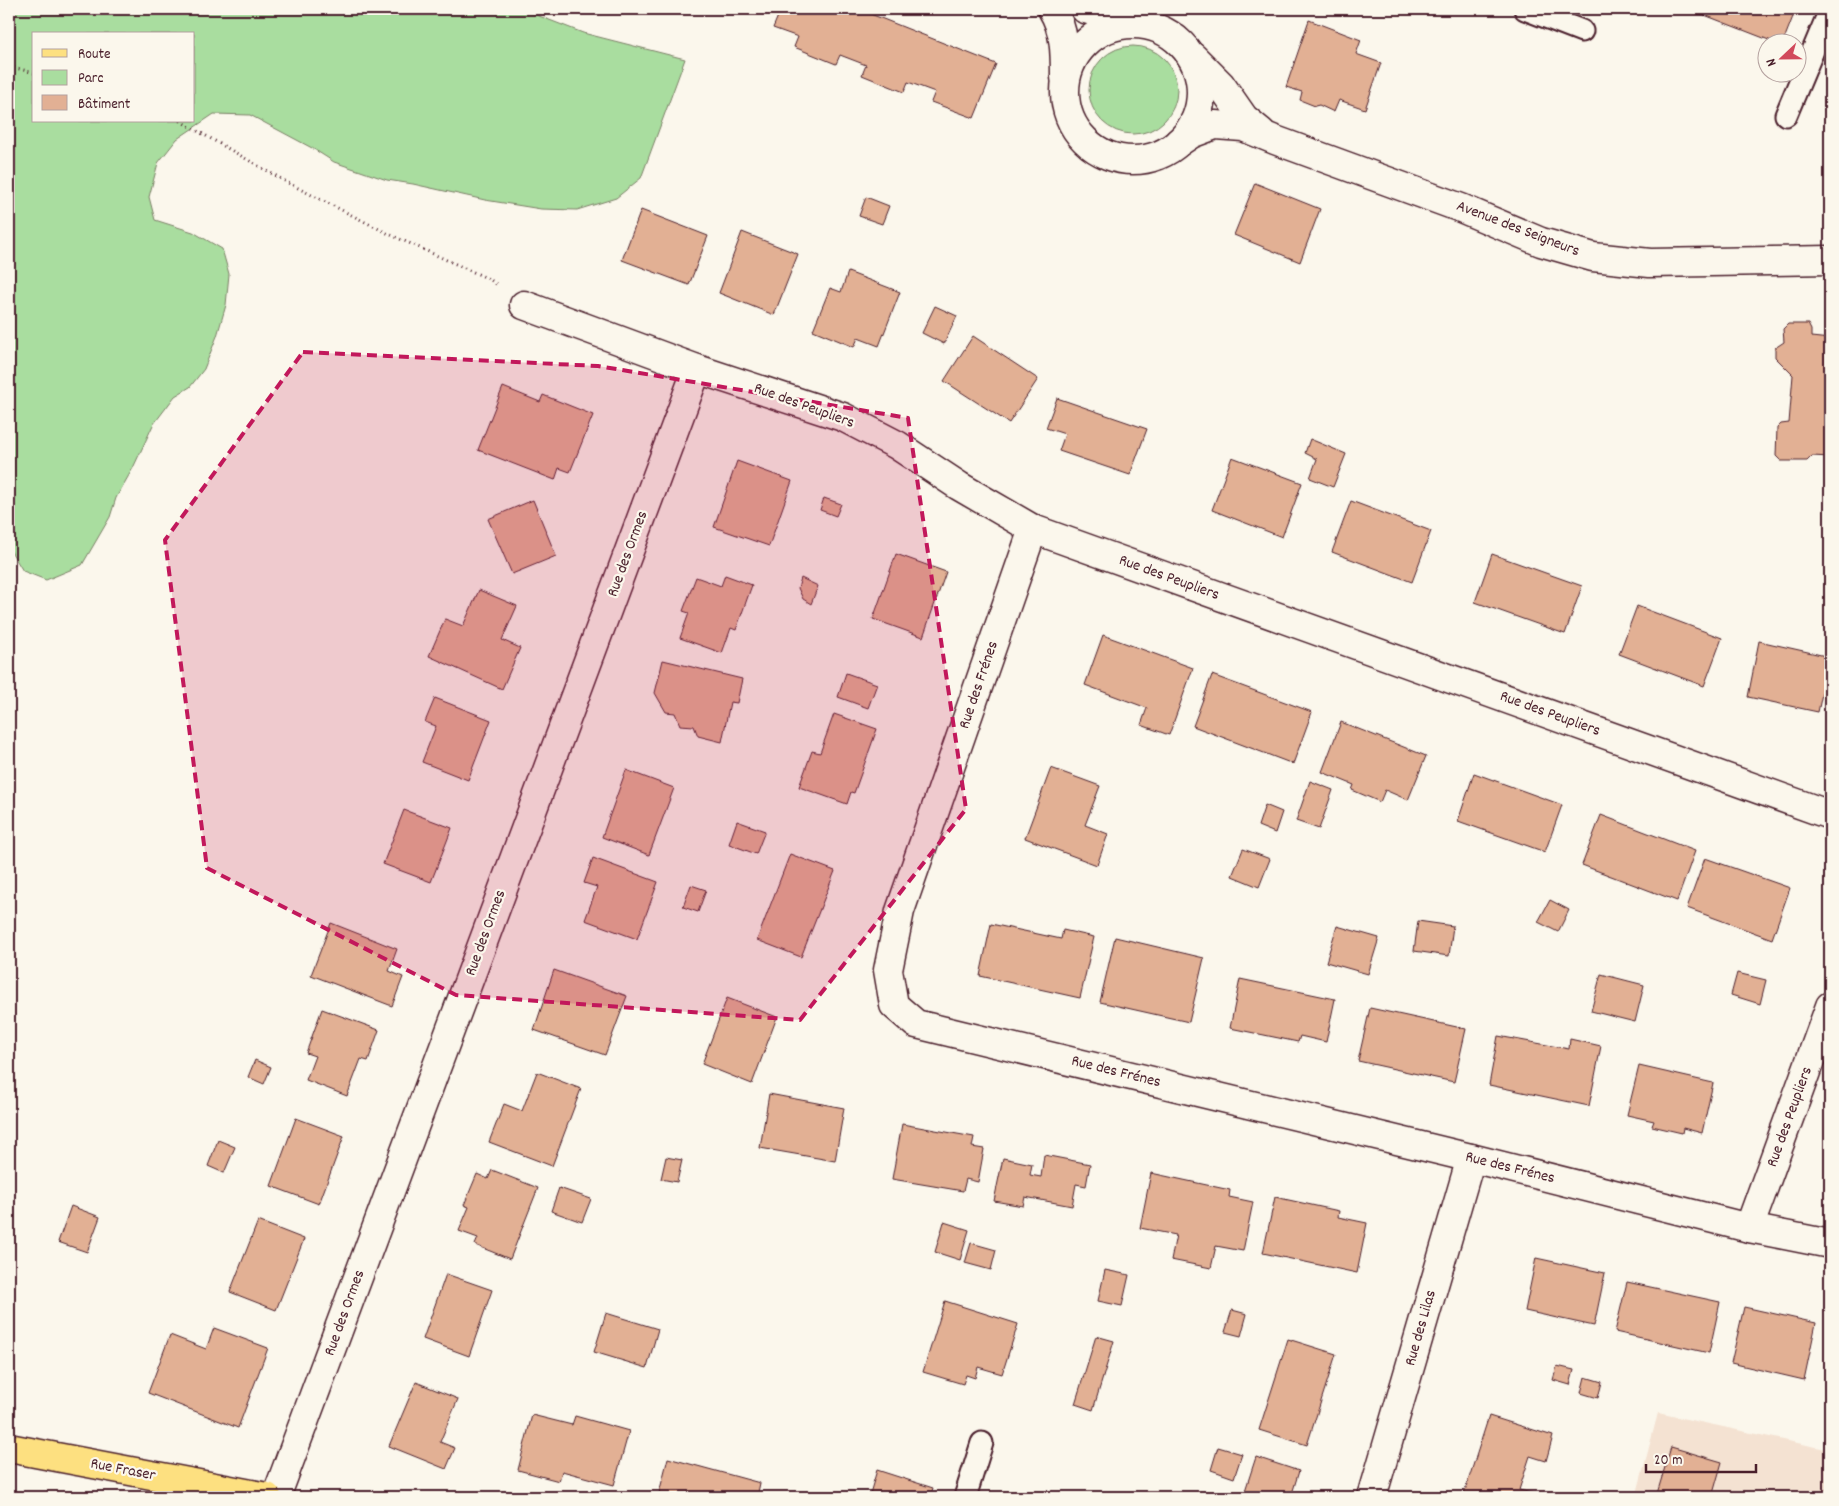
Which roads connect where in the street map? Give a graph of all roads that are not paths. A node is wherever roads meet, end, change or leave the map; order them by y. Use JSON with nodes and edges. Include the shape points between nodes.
{"nodes":[{"id":1,"x":1052,"y":9,"type":"edge"},
{"id":2,"x":1085,"y":9,"type":"edge"},
{"id":3,"x":1525,"y":9,"type":"edge"},
{"id":4,"x":1830,"y":10,"type":"edge"},
{"id":5,"x":1146,"y":25,"type":"junction"},
{"id":6,"x":1582,"y":31,"type":"dead end"},
{"id":7,"x":1184,"y":47,"type":"junction"},
{"id":8,"x":1065,"y":83,"type":"junction"},
{"id":9,"x":1786,"y":116,"type":"dead end"},
{"id":10,"x":1275,"y":140,"type":"junction"},
{"id":11,"x":1179,"y":142,"type":"junction"},
{"id":12,"x":1830,"y":260,"type":"edge"},
{"id":13,"x":524,"y":305,"type":"road end"},
{"id":14,"x":697,"y":369,"type":"junction"},
{"id":15,"x":1034,"y":529,"type":"junction"},
{"id":16,"x":1830,"y":815,"type":"edge"},
{"id":17,"x":1830,"y":1006,"type":"edge"},
{"id":18,"x":1471,"y":1158,"type":"junction"},
{"id":19,"x":1749,"y":1228,"type":"junction"},
{"id":20,"x":1830,"y":1244,"type":"edge"},
{"id":21,"x":982,"y":1443,"type":"dead end"},
{"id":22,"x":9,"y":1448,"type":"edge"},
{"id":23,"x":267,"y":1497,"type":"edge"},
{"id":24,"x":276,"y":1497,"type":"edge"},
{"id":25,"x":965,"y":1497,"type":"edge"},
{"id":26,"x":1372,"y":1497,"type":"edge"}],
"edges":[{"from":1,"to":8,"type":"street","via":[[1062,30]]},
{"from":2,"to":5,"type":"street"},
{"from":3,"to":6,"type":"lane"},
{"from":4,"to":9,"type":"lane"},
{"from":5,"to":7,"type":"street","via":[[1167,33]]},
{"from":5,"to":8,"type":"street","via":[[1118,26],[1102,31],[1084,44],[1071,62]]},
{"from":7,"to":10,"type":"street","name":"Avenue des Seigneurs","via":[[1221,85],[1244,118]]},
{"from":7,"to":11,"type":"street","via":[[1196,66],[1201,88],[1199,113]]},
{"from":8,"to":11,"type":"street","via":[[1066,106],[1074,128],[1088,145],[1108,156],[1130,161],[1153,158]]},
{"from":10,"to":11,"type":"street","name":"Avenue des Seigneurs","via":[[1242,127],[1215,125]]},
{"from":10,"to":12,"type":"street","name":"Avenue des Seigneurs","via":[[1460,208],[1541,242],[1593,257],[1650,263]]},
{"from":13,"to":14,"type":"street","name":"Rue des Peupliers"},
{"from":14,"to":15,"type":"street","name":"Rue des Peupliers","via":[[843,417],[897,445],[959,486]]},
{"from":14,"to":24,"type":"street","name":"Rue des Ormes"},
{"from":15,"to":16,"type":"street","name":"Rue des Peupliers"},
{"from":15,"to":18,"type":"street","name":"Rue des Frénes","via":[[900,911],[888,970],[894,1005],[916,1024]]},
{"from":17,"to":19,"type":"street","name":"Rue des Peupliers"},
{"from":18,"to":19,"type":"street","name":"Rue des Frénes"},
{"from":18,"to":26,"type":"street","name":"Rue des Lilas"},
{"from":19,"to":20,"type":"street","name":"Rue des Frénes"},
{"from":21,"to":25,"type":"lane"},
{"from":22,"to":23,"type":"main road","name":"Rue Fraser"}]}
